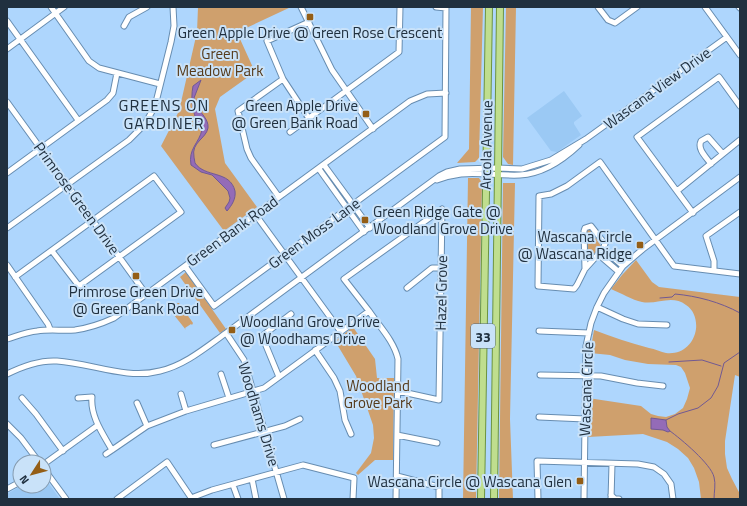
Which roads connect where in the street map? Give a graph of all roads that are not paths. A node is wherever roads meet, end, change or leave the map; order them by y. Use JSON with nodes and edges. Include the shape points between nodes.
{"nodes":[{"id":1,"x":51,"y":7,"type":"edge"},
{"id":2,"x":64,"y":7,"type":"edge"},
{"id":3,"x":146,"y":7,"type":"edge"},
{"id":4,"x":173,"y":7,"type":"edge"},
{"id":5,"x":301,"y":7,"type":"edge"},
{"id":6,"x":400,"y":7,"type":"edge"},
{"id":7,"x":436,"y":7,"type":"edge"},
{"id":8,"x":446,"y":7,"type":"edge"},
{"id":9,"x":489,"y":7,"type":"edge"},
{"id":10,"x":500,"y":7,"type":"edge"},
{"id":11,"x":598,"y":7,"type":"edge"},
{"id":12,"x":637,"y":7,"type":"edge"},
{"id":13,"x":705,"y":7,"type":"edge"},
{"id":14,"x":56,"y":14,"type":"junction"},
{"id":15,"x":7,"y":22,"type":"edge"},
{"id":16,"x":309,"y":22,"type":"junction"},
{"id":17,"x":124,"y":26,"type":"dead end"},
{"id":18,"x":727,"y":37,"type":"junction"},
{"id":19,"x":20,"y":40,"type":"junction"},
{"id":20,"x":7,"y":49,"type":"edge"},
{"id":21,"x":740,"y":55,"type":"edge"},
{"id":22,"x":118,"y":73,"type":"junction"},
{"id":23,"x":284,"y":79,"type":"junction"},
{"id":24,"x":160,"y":84,"type":"junction"},
{"id":25,"x":346,"y":90,"type":"junction"},
{"id":26,"x":446,"y":93,"type":"junction"},
{"id":27,"x":7,"y":102,"type":"edge"},
{"id":28,"x":740,"y":106,"type":"edge"},
{"id":29,"x":9,"y":109,"type":"edge"},
{"id":30,"x":308,"y":117,"type":"junction"},
{"id":31,"x":78,"y":120,"type":"junction"},
{"id":32,"x":373,"y":128,"type":"junction"},
{"id":33,"x":290,"y":132,"type":"dead end"},
{"id":34,"x":740,"y":140,"type":"edge"},
{"id":35,"x":41,"y":148,"type":"junction"},
{"id":36,"x":723,"y":154,"type":"junction"},
{"id":37,"x":711,"y":164,"type":"junction"},
{"id":38,"x":324,"y":165,"type":"junction"},
{"id":39,"x":319,"y":169,"type":"junction"},
{"id":40,"x":486,"y":171,"type":"junction"},
{"id":41,"x":497,"y":171,"type":"junction"},
{"id":42,"x":7,"y":173,"type":"edge"},
{"id":43,"x":740,"y":177,"type":"edge"},
{"id":44,"x":67,"y":184,"type":"junction"},
{"id":45,"x":677,"y":191,"type":"junction"},
{"id":46,"x":279,"y":197,"type":"junction"},
{"id":47,"x":353,"y":204,"type":"junction"},
{"id":48,"x":348,"y":208,"type":"junction"},
{"id":49,"x":740,"y":212,"type":"edge"},
{"id":50,"x":693,"y":213,"type":"junction"},
{"id":51,"x":255,"y":214,"type":"junction"},
{"id":52,"x":93,"y":221,"type":"junction"},
{"id":53,"x":7,"y":228,"type":"edge"},
{"id":54,"x":370,"y":228,"type":"junction"},
{"id":55,"x":364,"y":232,"type":"junction"},
{"id":56,"x":655,"y":240,"type":"junction"},
{"id":57,"x":603,"y":249,"type":"junction"},
{"id":58,"x":52,"y":251,"type":"junction"},
{"id":59,"x":598,"y":254,"type":"junction"},
{"id":60,"x":284,"y":255,"type":"junction"},
{"id":61,"x":119,"y":257,"type":"junction"},
{"id":62,"x":7,"y":265,"type":"edge"},
{"id":63,"x":185,"y":266,"type":"junction"},
{"id":64,"x":623,"y":266,"type":"junction"},
{"id":65,"x":441,"y":268,"type":"junction"},
{"id":66,"x":584,"y":269,"type":"junction"},
{"id":67,"x":714,"y":270,"type":"junction"},
{"id":68,"x":619,"y":272,"type":"junction"},
{"id":69,"x":740,"y":274,"type":"edge"},
{"id":70,"x":16,"y":277,"type":"junction"},
{"id":71,"x":301,"y":278,"type":"junction"},
{"id":72,"x":407,"y":288,"type":"dead end"},
{"id":73,"x":146,"y":294,"type":"junction"},
{"id":74,"x":597,"y":307,"type":"junction"},
{"id":75,"x":369,"y":311,"type":"junction"},
{"id":76,"x":291,"y":314,"type":"dead end"},
{"id":77,"x":667,"y":325,"type":"dead end"},
{"id":78,"x":50,"y":330,"type":"junction"},
{"id":79,"x":539,"y":331,"type":"dead end"},
{"id":80,"x":341,"y":332,"type":"junction"},
{"id":81,"x":226,"y":333,"type":"junction"},
{"id":82,"x":589,"y":333,"type":"junction"},
{"id":83,"x":7,"y":338,"type":"edge"},
{"id":84,"x":316,"y":350,"type":"junction"},
{"id":85,"x":7,"y":374,"type":"edge"},
{"id":86,"x":221,"y":374,"type":"dead end"},
{"id":87,"x":540,"y":375,"type":"dead end"},
{"id":88,"x":585,"y":376,"type":"junction"},
{"id":89,"x":279,"y":377,"type":"junction"},
{"id":90,"x":663,"y":386,"type":"dead end"},
{"id":91,"x":398,"y":390,"type":"junction"},
{"id":92,"x":253,"y":391,"type":"junction"},
{"id":93,"x":181,"y":394,"type":"dead end"},
{"id":94,"x":22,"y":398,"type":"dead end"},
{"id":95,"x":78,"y":398,"type":"dead end"},
{"id":96,"x":229,"y":398,"type":"junction"},
{"id":97,"x":137,"y":403,"type":"dead end"},
{"id":98,"x":186,"y":411,"type":"junction"},
{"id":99,"x":539,"y":417,"type":"dead end"},
{"id":100,"x":300,"y":419,"type":"dead end"},
{"id":101,"x":585,"y":419,"type":"junction"},
{"id":102,"x":7,"y":424,"type":"edge"},
{"id":103,"x":98,"y":425,"type":"junction"},
{"id":104,"x":147,"y":426,"type":"junction"},
{"id":105,"x":265,"y":432,"type":"junction"},
{"id":106,"x":351,"y":434,"type":"dead end"},
{"id":107,"x":398,"y":435,"type":"junction"},
{"id":108,"x":437,"y":443,"type":"dead end"},
{"id":109,"x":214,"y":446,"type":"dead end"},
{"id":110,"x":112,"y":450,"type":"junction"},
{"id":111,"x":63,"y":451,"type":"junction"},
{"id":112,"x":33,"y":454,"type":"edge"},
{"id":113,"x":106,"y":454,"type":"dead end"},
{"id":114,"x":52,"y":459,"type":"edge"},
{"id":115,"x":585,"y":463,"type":"junction"},
{"id":116,"x":612,"y":464,"type":"junction"},
{"id":117,"x":276,"y":472,"type":"junction"},
{"id":118,"x":397,"y":476,"type":"junction"},
{"id":119,"x":252,"y":479,"type":"junction"},
{"id":120,"x":52,"y":480,"type":"edge"},
{"id":121,"x":233,"y":485,"type":"junction"},
{"id":122,"x":611,"y":497,"type":"edge"},
{"id":123,"x":192,"y":498,"type":"edge"},
{"id":124,"x":66,"y":499,"type":"edge"},
{"id":125,"x":117,"y":499,"type":"edge"},
{"id":126,"x":238,"y":499,"type":"edge"},
{"id":127,"x":256,"y":499,"type":"edge"},
{"id":128,"x":284,"y":499,"type":"edge"},
{"id":129,"x":353,"y":499,"type":"edge"},
{"id":130,"x":396,"y":499,"type":"edge"},
{"id":131,"x":439,"y":499,"type":"edge"},
{"id":132,"x":481,"y":499,"type":"edge"},
{"id":133,"x":494,"y":499,"type":"edge"},
{"id":134,"x":538,"y":499,"type":"edge"},
{"id":135,"x":584,"y":499,"type":"edge"},
{"id":136,"x":619,"y":499,"type":"edge"},
{"id":137,"x":673,"y":499,"type":"edge"}],
"edges":[{"from":1,"to":14,"type":"street"},
{"from":2,"to":14,"type":"street"},
{"from":3,"to":17,"type":"street","via":[[129,17]]},
{"from":4,"to":24,"type":"street","via":[[174,26]]},
{"from":5,"to":16,"type":"street"},
{"from":6,"to":25,"type":"street","via":[[399,52]]},
{"from":7,"to":8,"type":"street"},
{"from":8,"to":26,"type":"street","name":"Green Moss Lane"},
{"from":9,"to":40,"type":"main road","name":"Arcola Avenue","number":"33"},
{"from":10,"to":41,"type":"main road","name":"Arcola Avenue","number":"33"},
{"from":11,"to":12,"type":"street","via":[[608,20],[615,23]]},
{"from":13,"to":18,"type":"street"},
{"from":14,"to":19,"type":"street"},
{"from":14,"to":22,"type":"street","via":[[89,61],[99,68]]},
{"from":15,"to":19,"type":"street"},
{"from":16,"to":23,"type":"street","via":[[267,41]]},
{"from":16,"to":25,"type":"street","via":[[332,70]]},
{"from":18,"to":21,"type":"street"},
{"from":18,"to":41,"type":"street","name":"Wascana View Drive","via":[[555,164],[522,175]]},
{"from":19,"to":20,"type":"street"},
{"from":19,"to":31,"type":"street"},
{"from":22,"to":24,"type":"street"},
{"from":22,"to":31,"type":"street","via":[[113,93]]},
{"from":23,"to":30,"type":"street"},
{"from":23,"to":46,"type":"street","via":[[238,111],[247,150]]},
{"from":24,"to":44,"type":"street","via":[[155,106],[146,124]]},
{"from":25,"to":30,"type":"street"},
{"from":25,"to":32,"type":"street"},
{"from":26,"to":32,"type":"street","name":"Green Bank Road","via":[[427,94],[416,98]]},
{"from":26,"to":47,"type":"street","name":"Green Moss Lane","via":[[445,137]]},
{"from":27,"to":29,"type":"street","name":"Primrose Green Drive"},
{"from":28,"to":45,"type":"street","via":[[719,77],[637,137]]},
{"from":29,"to":35,"type":"street","name":"Primrose Green Drive"},
{"from":30,"to":33,"type":"street"},
{"from":31,"to":35,"type":"street"},
{"from":32,"to":38,"type":"street","name":"Green Bank Road"},
{"from":34,"to":36,"type":"street"},
{"from":35,"to":42,"type":"street"},
{"from":35,"to":44,"type":"street","name":"Primrose Green Drive"},
{"from":36,"to":37,"type":"street"},
{"from":36,"to":37,"type":"street","via":[[708,137],[701,141],[700,149]]},
{"from":37,"to":45,"type":"street"},
{"from":38,"to":39,"type":"street","name":"Green Bank Road"},
{"from":38,"to":47,"type":"street"},
{"from":39,"to":46,"type":"street","name":"Green Bank Road"},
{"from":39,"to":48,"type":"street"},
{"from":40,"to":41,"type":"street","name":"Wascana View Drive"},
{"from":40,"to":54,"type":"street","name":"Wascana View Drive","via":[[433,181]]},
{"from":40,"to":132,"type":"main road","name":"Arcola Avenue","number":"33"},
{"from":41,"to":133,"type":"main road","name":"Arcola Avenue","number":"33"},
{"from":43,"to":50,"type":"street","name":"Wascana Circle"},
{"from":44,"to":52,"type":"street","name":"Primrose Green Drive"},
{"from":44,"to":53,"type":"street"},
{"from":45,"to":50,"type":"street"},
{"from":46,"to":51,"type":"street","name":"Green Bank Road"},
{"from":47,"to":48,"type":"street","name":"Green Moss Lane"},
{"from":47,"to":54,"type":"street"},
{"from":48,"to":55,"type":"street"},
{"from":48,"to":60,"type":"street","name":"Green Moss Lane"},
{"from":49,"to":67,"type":"street","via":[[706,236],[714,261]]},
{"from":50,"to":56,"type":"street","name":"Wascana Circle"},
{"from":51,"to":60,"type":"street"},
{"from":51,"to":63,"type":"street","name":"Green Bank Road"},
{"from":52,"to":58,"type":"street"},
{"from":52,"to":61,"type":"street","name":"Primrose Green Drive"},
{"from":52,"to":61,"type":"street","via":[[154,176],[181,212]]},
{"from":54,"to":55,"type":"street"},
{"from":55,"to":71,"type":"street"},
{"from":56,"to":64,"type":"street","name":"Wascana Circle"},
{"from":56,"to":66,"type":"street","via":[[600,162],[567,186],[551,194],[539,196],[538,286],[574,289]]},
{"from":56,"to":67,"type":"street","via":[[674,266]]},
{"from":57,"to":59,"type":"street"},
{"from":57,"to":64,"type":"street"},
{"from":57,"to":66,"type":"street","via":[[605,244],[594,229],[591,226],[585,228]]},
{"from":58,"to":61,"type":"street","via":[[78,286]]},
{"from":58,"to":70,"type":"street"},
{"from":59,"to":66,"type":"street"},
{"from":59,"to":68,"type":"street"},
{"from":60,"to":63,"type":"street","name":"Green Moss Lane","via":[[214,306]]},
{"from":60,"to":71,"type":"street"},
{"from":61,"to":73,"type":"street","name":"Primrose Green Drive"},
{"from":62,"to":70,"type":"street"},
{"from":63,"to":73,"type":"street","name":"Green Bank Road"},
{"from":64,"to":68,"type":"street","name":"Wascana Circle"},
{"from":65,"to":72,"type":"street","via":[[432,268]]},
{"from":65,"to":75,"type":"street","name":"Hazel Grove","via":[[442,209],[344,279]]},
{"from":65,"to":91,"type":"street","name":"Hazel Grove","via":[[439,400]]},
{"from":67,"to":69,"type":"street"},
{"from":68,"to":74,"type":"street","name":"Wascana Circle"},
{"from":70,"to":78,"type":"street"},
{"from":71,"to":80,"type":"street"},
{"from":71,"to":81,"type":"street"},
{"from":73,"to":78,"type":"street","name":"Green Bank Road","via":[[114,318],[101,324],[74,330]]},
{"from":74,"to":77,"type":"street","via":[[638,324]]},
{"from":74,"to":82,"type":"street","name":"Wascana Circle"},
{"from":75,"to":80,"type":"street"},
{"from":75,"to":91,"type":"street","via":[[396,351]]},
{"from":76,"to":89,"type":"street","via":[[262,336]]},
{"from":78,"to":83,"type":"street","name":"Green Bank Road","via":[[26,332]]},
{"from":79,"to":82,"type":"street"},
{"from":80,"to":84,"type":"street"},
{"from":81,"to":85,"type":"street","via":[[191,358],[159,372],[125,372],[56,361],[37,363]]},
{"from":81,"to":92,"type":"street","name":"Woodhams Drive","via":[[244,360]]},
{"from":82,"to":88,"type":"street","name":"Wascana Circle"},
{"from":84,"to":89,"type":"street"},
{"from":84,"to":106,"type":"street","via":[[340,391],[345,420]]},
{"from":86,"to":96,"type":"street"},
{"from":87,"to":88,"type":"street"},
{"from":88,"to":90,"type":"street","via":[[601,376]]},
{"from":88,"to":101,"type":"street","name":"Wascana Circle"},
{"from":89,"to":92,"type":"street","via":[[264,388]]},
{"from":91,"to":107,"type":"street"},
{"from":92,"to":96,"type":"street"},
{"from":92,"to":105,"type":"street","name":"Woodhams Drive"},
{"from":93,"to":98,"type":"street"},
{"from":94,"to":111,"type":"street"},
{"from":95,"to":103,"type":"street","via":[[92,397],[92,410]]},
{"from":96,"to":98,"type":"street"},
{"from":97,"to":104,"type":"street"},
{"from":98,"to":104,"type":"street"},
{"from":99,"to":101,"type":"street"},
{"from":100,"to":105,"type":"street"},
{"from":101,"to":115,"type":"street","name":"Wascana Circle"},
{"from":102,"to":112,"type":"street"},
{"from":103,"to":110,"type":"street"},
{"from":103,"to":111,"type":"street"},
{"from":104,"to":110,"type":"street"},
{"from":105,"to":109,"type":"street"},
{"from":105,"to":117,"type":"street","name":"Woodhams Drive"},
{"from":107,"to":108,"type":"street"},
{"from":107,"to":118,"type":"street"},
{"from":110,"to":113,"type":"street"},
{"from":111,"to":114,"type":"street"},
{"from":115,"to":116,"type":"street"},
{"from":115,"to":134,"type":"street","via":[[538,461]]},
{"from":115,"to":135,"type":"street","name":"Wascana Circle"},
{"from":116,"to":122,"type":"street"},
{"from":116,"to":137,"type":"street","via":[[654,467],[664,474],[670,484]]},
{"from":117,"to":119,"type":"street"},
{"from":117,"to":128,"type":"street","name":"Woodhams Drive"},
{"from":117,"to":129,"type":"street","via":[[303,464],[354,478]]},
{"from":118,"to":130,"type":"street"},
{"from":118,"to":131,"type":"street","via":[[439,487]]},
{"from":119,"to":121,"type":"street"},
{"from":119,"to":127,"type":"street"},
{"from":120,"to":124,"type":"street"},
{"from":121,"to":123,"type":"street"},
{"from":121,"to":126,"type":"street"},
{"from":122,"to":136,"type":"street"},
{"from":123,"to":125,"type":"street","via":[[167,462]]}]}
